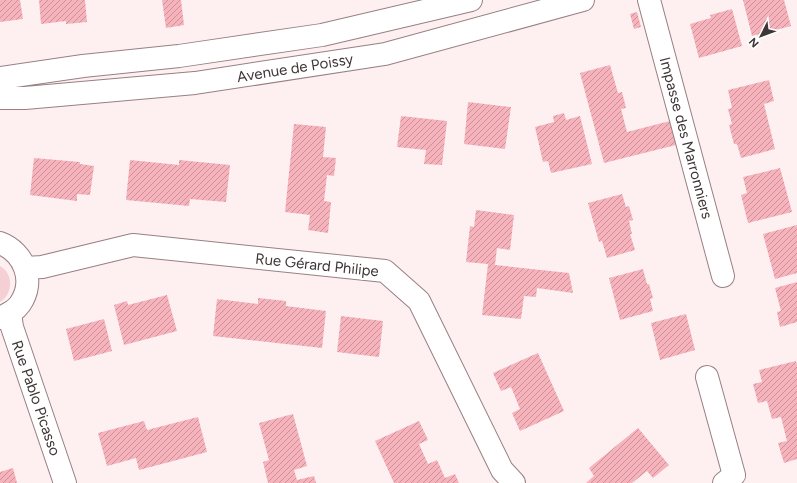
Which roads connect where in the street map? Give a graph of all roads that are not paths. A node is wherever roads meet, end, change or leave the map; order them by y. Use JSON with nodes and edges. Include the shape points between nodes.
{"nodes":[{"id":1,"x":471,"y":0,"type":"edge"},
{"id":2,"x":583,"y":0,"type":"edge"},
{"id":3,"x":648,"y":0,"type":"edge"},
{"id":4,"x":0,"y":78,"type":"edge"},
{"id":5,"x":0,"y":98,"type":"edge"},
{"id":6,"x":0,"y":243,"type":"edge"},
{"id":7,"x":26,"y":268,"type":"junction"},
{"id":8,"x":723,"y":276,"type":"dead end"},
{"id":9,"x":5,"y":315,"type":"edge"},
{"id":10,"x":707,"y":377,"type":"dead end"},
{"id":11,"x":65,"y":483,"type":"edge"},
{"id":12,"x":514,"y":483,"type":"edge"},
{"id":13,"x":724,"y":483,"type":"edge"}],
"edges":[{"from":1,"to":4,"type":"street","name":"Avenue de Poissy","via":[[322,35]]},
{"from":2,"to":5,"type":"street","name":"Avenue de Poissy","via":[[384,54],[195,83]]},
{"from":3,"to":8,"type":"street","name":"Impasse des Marronniers"},
{"from":6,"to":7,"type":"street","via":[[15,251]]},
{"from":7,"to":9,"type":"street","via":[[26,293],[20,304]]},
{"from":7,"to":12,"type":"street","name":"Rue Gérard Philipe","via":[[42,267],[133,245],[385,271],[419,301],[502,470]]},
{"from":9,"to":11,"type":"street","name":"Rue Pablo Picasso","via":[[12,327]]},
{"from":10,"to":13,"type":"street","via":[[734,475]]}]}
